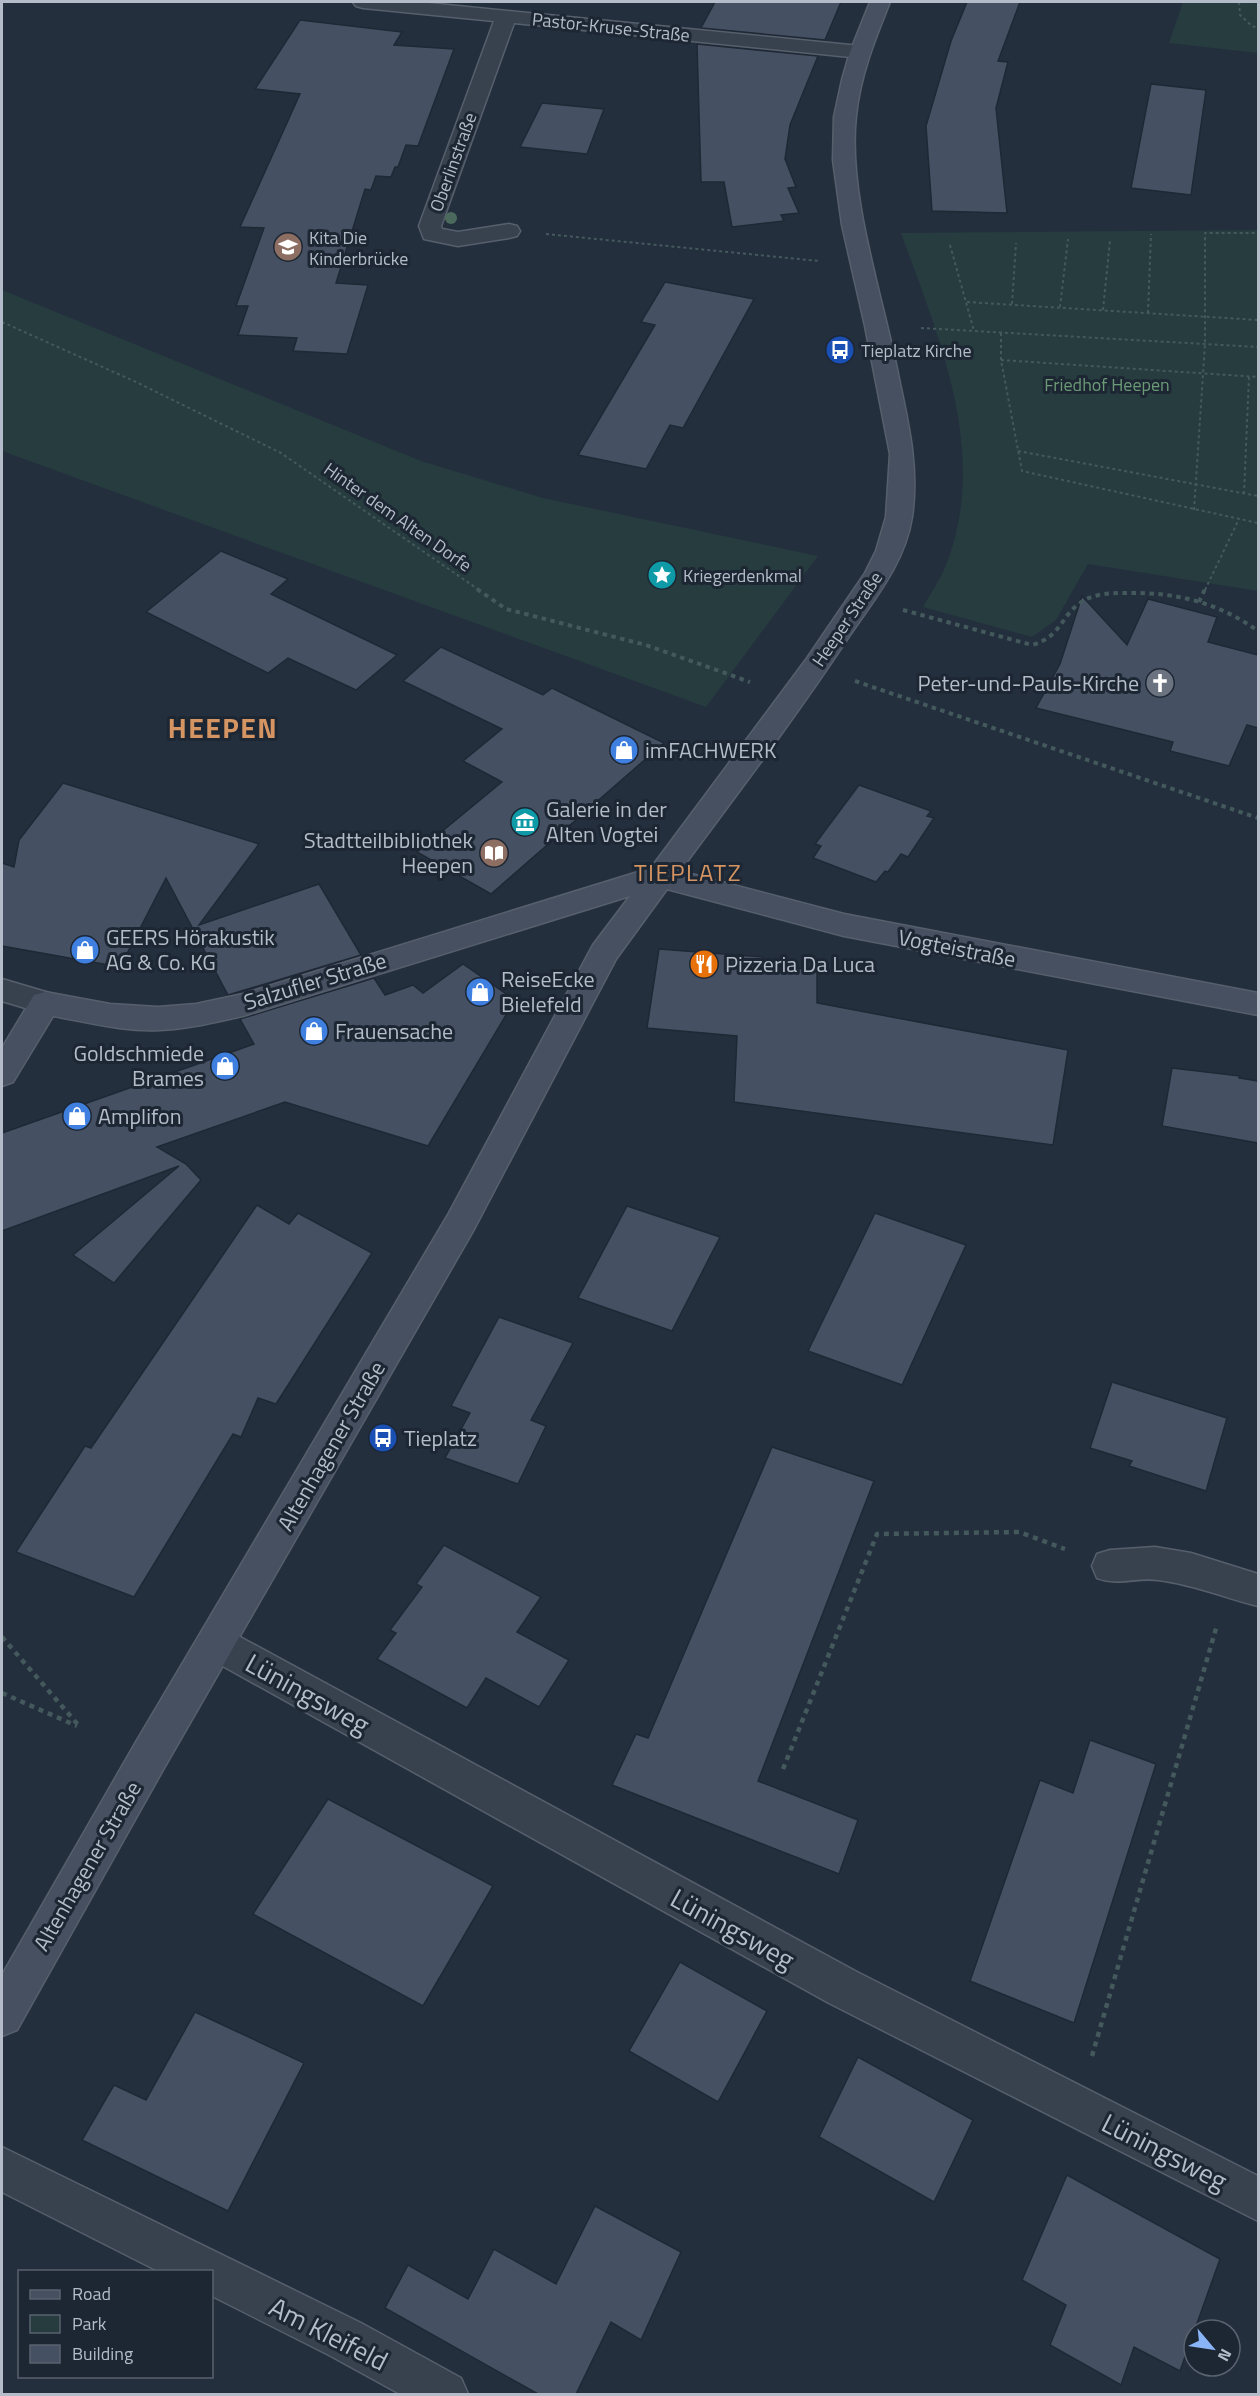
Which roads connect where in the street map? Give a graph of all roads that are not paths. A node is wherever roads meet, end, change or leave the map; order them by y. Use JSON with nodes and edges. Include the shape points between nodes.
{"nodes":[{"id":1,"x":363,"y":2,"type":"edge"},
{"id":2,"x":880,"y":2,"type":"edge"},
{"id":3,"x":506,"y":16,"type":"junction"},
{"id":4,"x":860,"y":52,"type":"junction"},
{"id":5,"x":509,"y":231,"type":"road end"},
{"id":6,"x":659,"y":876,"type":"junction"},
{"id":7,"x":2,"y":990,"type":"edge"},
{"id":8,"x":45,"y":1004,"type":"junction"},
{"id":9,"x":1258,"y":1004,"type":"edge"},
{"id":10,"x":2,"y":1074,"type":"edge"},
{"id":11,"x":1110,"y":1566,"type":"road end"},
{"id":12,"x":1244,"y":1585,"type":"edge"},
{"id":13,"x":216,"y":1642,"type":"junction"},
{"id":14,"x":2,"y":2015,"type":"edge"},
{"id":15,"x":2,"y":2169,"type":"edge"},
{"id":16,"x":1258,"y":2199,"type":"edge"},
{"id":17,"x":206,"y":2270,"type":"edge"},
{"id":18,"x":213,"y":2273,"type":"edge"},
{"id":19,"x":445,"y":2394,"type":"edge"}],
"edges":[{"from":1,"to":3,"type":"street","name":"Pastor-Kruse-Straße"},
{"from":2,"to":4,"type":"main road","name":"Heeper Straße"},
{"from":3,"to":4,"type":"street","name":"Pastor-Kruse-Straße"},
{"from":3,"to":5,"type":"street","name":"Oberlinstraße","via":[[430,226],[432,234],[458,239]]},
{"from":4,"to":6,"type":"main road","name":"Heeper Straße","via":[[846,107],[844,160],[847,192],[902,454],[899,517],[878,574],[862,599],[701,825]]},
{"from":6,"to":8,"type":"main road","name":"Salzufler Straße","via":[[243,1005],[196,1015],[139,1019]]},
{"from":6,"to":9,"type":"main road","name":"Vogteistraße","via":[[844,925]]},
{"from":6,"to":13,"type":"main road","name":"Altenhagener Straße","via":[[604,953],[461,1222]]},
{"from":7,"to":8,"type":"street"},
{"from":8,"to":10,"type":"main road"},
{"from":11,"to":12,"type":"street","via":[[1155,1563]]},
{"from":13,"to":14,"type":"main road","name":"Altenhagener Straße"},
{"from":13,"to":16,"type":"street","name":"Lüningsweg","via":[[842,1988]]},
{"from":15,"to":17,"type":"street","name":"Am Kleifeld"},
{"from":18,"to":19,"type":"street","name":"Am Kleifeld"}]}
